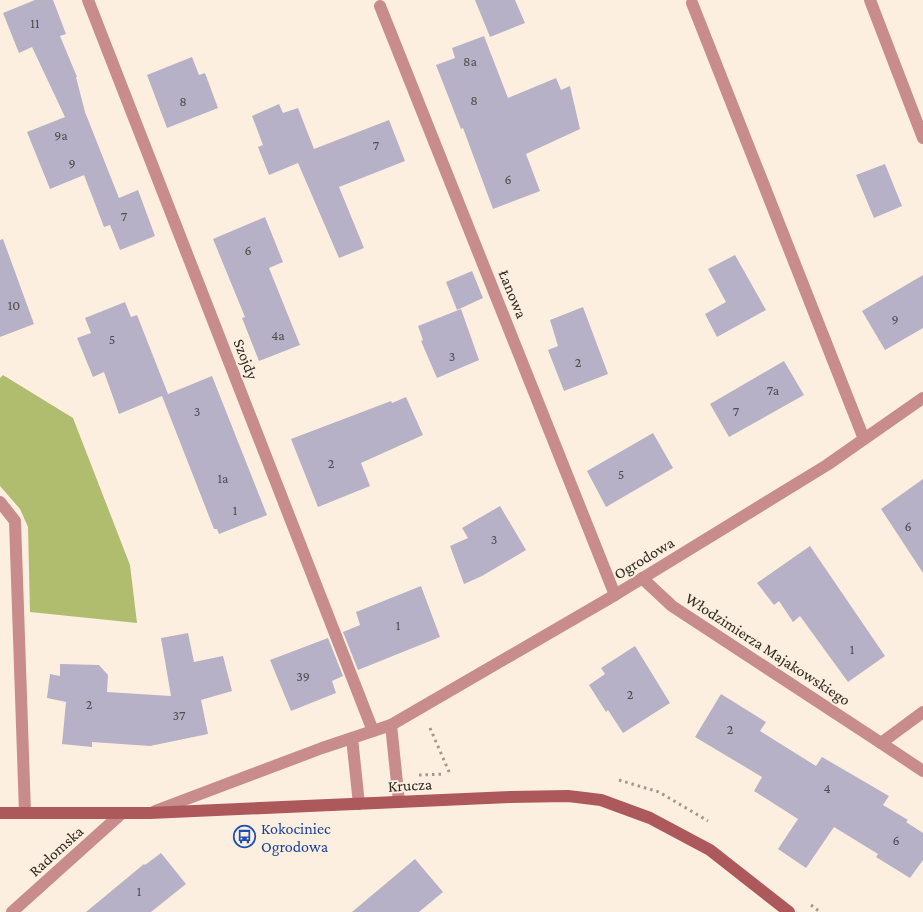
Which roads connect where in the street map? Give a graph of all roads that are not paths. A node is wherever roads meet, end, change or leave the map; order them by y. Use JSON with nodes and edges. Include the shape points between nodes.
{"nodes":[{"id":1,"x":88,"y":0,"type":"edge"},
{"id":2,"x":870,"y":0,"type":"edge"},
{"id":3,"x":692,"y":3,"type":"dead end"},
{"id":4,"x":380,"y":6,"type":"dead end"},
{"id":5,"x":923,"y":138,"type":"edge"},
{"id":6,"x":923,"y":398,"type":"edge"},
{"id":7,"x":864,"y":439,"type":"junction"},
{"id":8,"x":0,"y":502,"type":"edge"},
{"id":9,"x":642,"y":578,"type":"junction"},
{"id":10,"x":615,"y":595,"type":"junction"},
{"id":11,"x":923,"y":712,"type":"edge"},
{"id":12,"x":391,"y":725,"type":"junction"},
{"id":13,"x":372,"y":731,"type":"junction"},
{"id":14,"x":352,"y":738,"type":"junction"},
{"id":15,"x":881,"y":743,"type":"junction"},
{"id":16,"x":923,"y":771,"type":"edge"},
{"id":17,"x":399,"y":802,"type":"junction"},
{"id":18,"x":359,"y":804,"type":"junction"},
{"id":19,"x":0,"y":813,"type":"edge"},
{"id":20,"x":150,"y":813,"type":"junction"},
{"id":21,"x":25,"y":814,"type":"junction"},
{"id":22,"x":121,"y":814,"type":"junction"},
{"id":23,"x":12,"y":912,"type":"edge"},
{"id":24,"x":789,"y":912,"type":"edge"}],
"edges":[{"from":1,"to":13,"type":"street","name":"Szojdy"},
{"from":2,"to":5,"type":"street"},
{"from":3,"to":7,"type":"street"},
{"from":4,"to":10,"type":"street","name":"Łanowa"},
{"from":6,"to":7,"type":"street","name":"Ogrodowa"},
{"from":7,"to":9,"type":"street","name":"Ogrodowa","via":[[828,465]]},
{"from":8,"to":21,"type":"street","via":[[15,521]]},
{"from":9,"to":10,"type":"street","name":"Ogrodowa"},
{"from":9,"to":15,"type":"street","name":"Włodzimierza Majakowskiego","via":[[672,606]]},
{"from":10,"to":12,"type":"street","name":"Ogrodowa"},
{"from":11,"to":15,"type":"street"},
{"from":12,"to":13,"type":"street","name":"Ogrodowa"},
{"from":12,"to":17,"type":"street"},
{"from":13,"to":14,"type":"street","name":"Ogrodowa"},
{"from":14,"to":18,"type":"street"},
{"from":14,"to":20,"type":"street","name":"Ogrodowa"},
{"from":15,"to":16,"type":"street","name":"Włodzimierza Majakowskiego"},
{"from":17,"to":18,"type":"street","name":"Krucza"},
{"from":17,"to":24,"type":"street","name":"Krucza","via":[[549,796],[602,800],[650,818],[710,850]]},
{"from":18,"to":20,"type":"street","name":"Krucza"},
{"from":19,"to":21,"type":"street","name":"Krucza"},
{"from":20,"to":22,"type":"street","name":"Krucza"},
{"from":21,"to":22,"type":"street","name":"Krucza"},
{"from":22,"to":23,"type":"street","name":"Radomska"}]}
